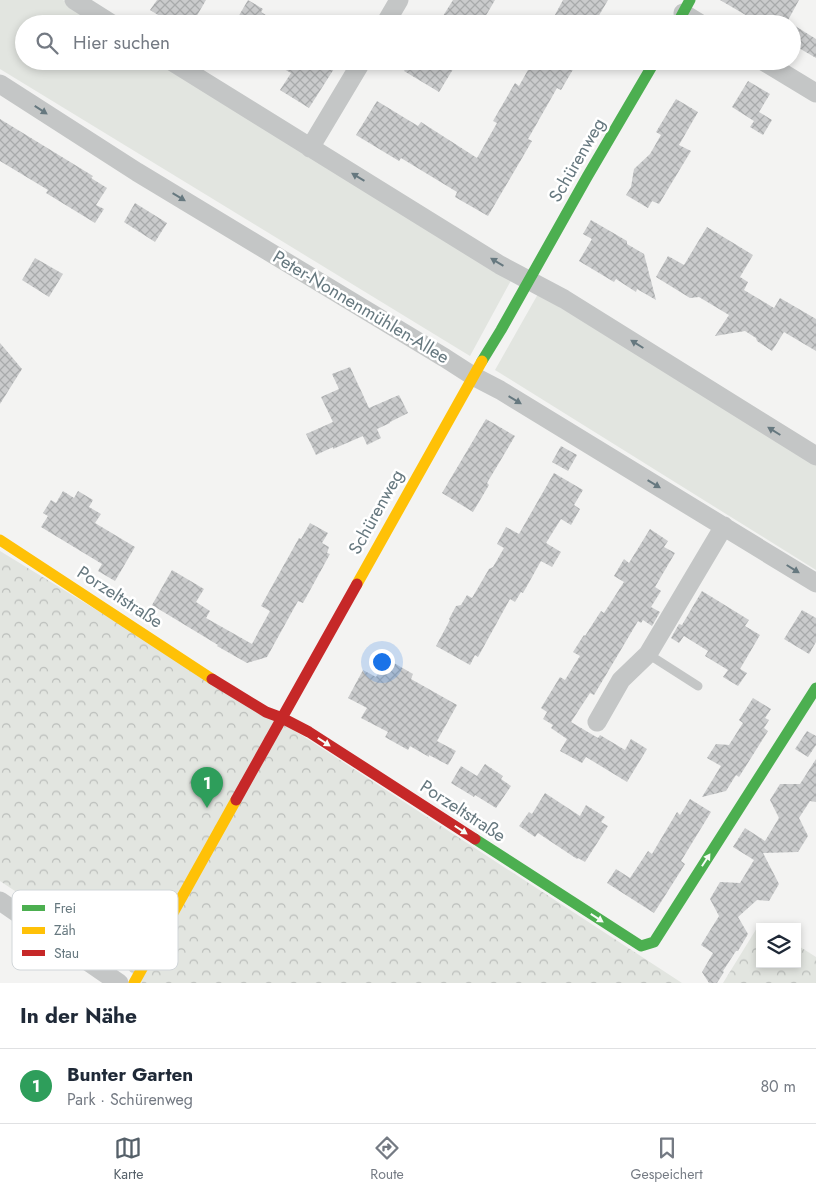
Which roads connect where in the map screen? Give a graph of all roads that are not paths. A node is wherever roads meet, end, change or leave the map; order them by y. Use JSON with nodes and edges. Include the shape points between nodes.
{"nodes":[{"id":1,"x":74,"y":0,"type":"edge"},
{"id":2,"x":399,"y":0,"type":"edge"},
{"id":3,"x":98,"y":15,"type":"edge"},
{"id":4,"x":390,"y":15,"type":"edge"},
{"id":5,"x":185,"y":70,"type":"edge"},
{"id":6,"x":357,"y":70,"type":"edge"},
{"id":7,"x":650,"y":70,"type":"edge"},
{"id":8,"x":778,"y":70,"type":"edge"},
{"id":9,"x":0,"y":84,"type":"edge"},
{"id":10,"x":816,"y":93,"type":"edge"},
{"id":11,"x":310,"y":148,"type":"junction"},
{"id":12,"x":530,"y":280,"type":"junction"},
{"id":13,"x":473,"y":376,"type":"junction"},
{"id":14,"x":816,"y":456,"type":"edge"},
{"id":15,"x":724,"y":526,"type":"junction"},
{"id":16,"x":0,"y":540,"type":"edge"},
{"id":17,"x":816,"y":583,"type":"edge"},
{"id":18,"x":648,"y":654,"type":"junction"},
{"id":19,"x":698,"y":686,"type":"dead end"},
{"id":20,"x":816,"y":688,"type":"edge"},
{"id":21,"x":282,"y":718,"type":"junction"},
{"id":22,"x":597,"y":722,"type":"dead end"},
{"id":23,"x":0,"y":901,"type":"edge"},
{"id":24,"x":178,"y":904,"type":"edge"},
{"id":25,"x":12,"y":909,"type":"edge"},
{"id":26,"x":100,"y":970,"type":"edge"},
{"id":27,"x":141,"y":970,"type":"edge"},
{"id":28,"x":119,"y":983,"type":"edge"},
{"id":29,"x":134,"y":983,"type":"edge"}],
"edges":[{"from":1,"to":3,"type":"street"},
{"from":2,"to":4,"type":"street"},
{"from":5,"to":11,"type":"street"},
{"from":6,"to":11,"type":"street"},
{"from":7,"to":12,"type":"street","name":"Schürenweg"},
{"from":8,"to":10,"type":"street"},
{"from":9,"to":13,"type":"street","name":"Peter-Nonnenmühlen-Allee","one_way":true,"via":[[137,172]]},
{"from":12,"to":11,"type":"street","one_way":true,"via":[[500,265]]},
{"from":12,"to":13,"type":"street","name":"Schürenweg"},
{"from":14,"to":12,"type":"street","one_way":true},
{"from":13,"to":15,"type":"street","name":"Peter-Nonnenmühlen-Allee","one_way":true},
{"from":13,"to":21,"type":"street","name":"Schürenweg"},
{"from":15,"to":17,"type":"street","name":"Peter-Nonnenmühlen-Allee","one_way":true},
{"from":15,"to":18,"type":"street"},
{"from":16,"to":21,"type":"street","name":"Porzeltstraße","via":[[225,687]]},
{"from":18,"to":19,"type":"lane"},
{"from":18,"to":22,"type":"street","via":[[621,680]]},
{"from":21,"to":20,"type":"street","name":"Porzeltstraße","one_way":true,"via":[[309,732],[641,946],[654,942]]},
{"from":21,"to":24,"type":"street","name":"Schürenweg"},
{"from":23,"to":25,"type":"street"},
{"from":26,"to":28,"type":"street"},
{"from":27,"to":29,"type":"street","name":"Schürenweg"}]}
